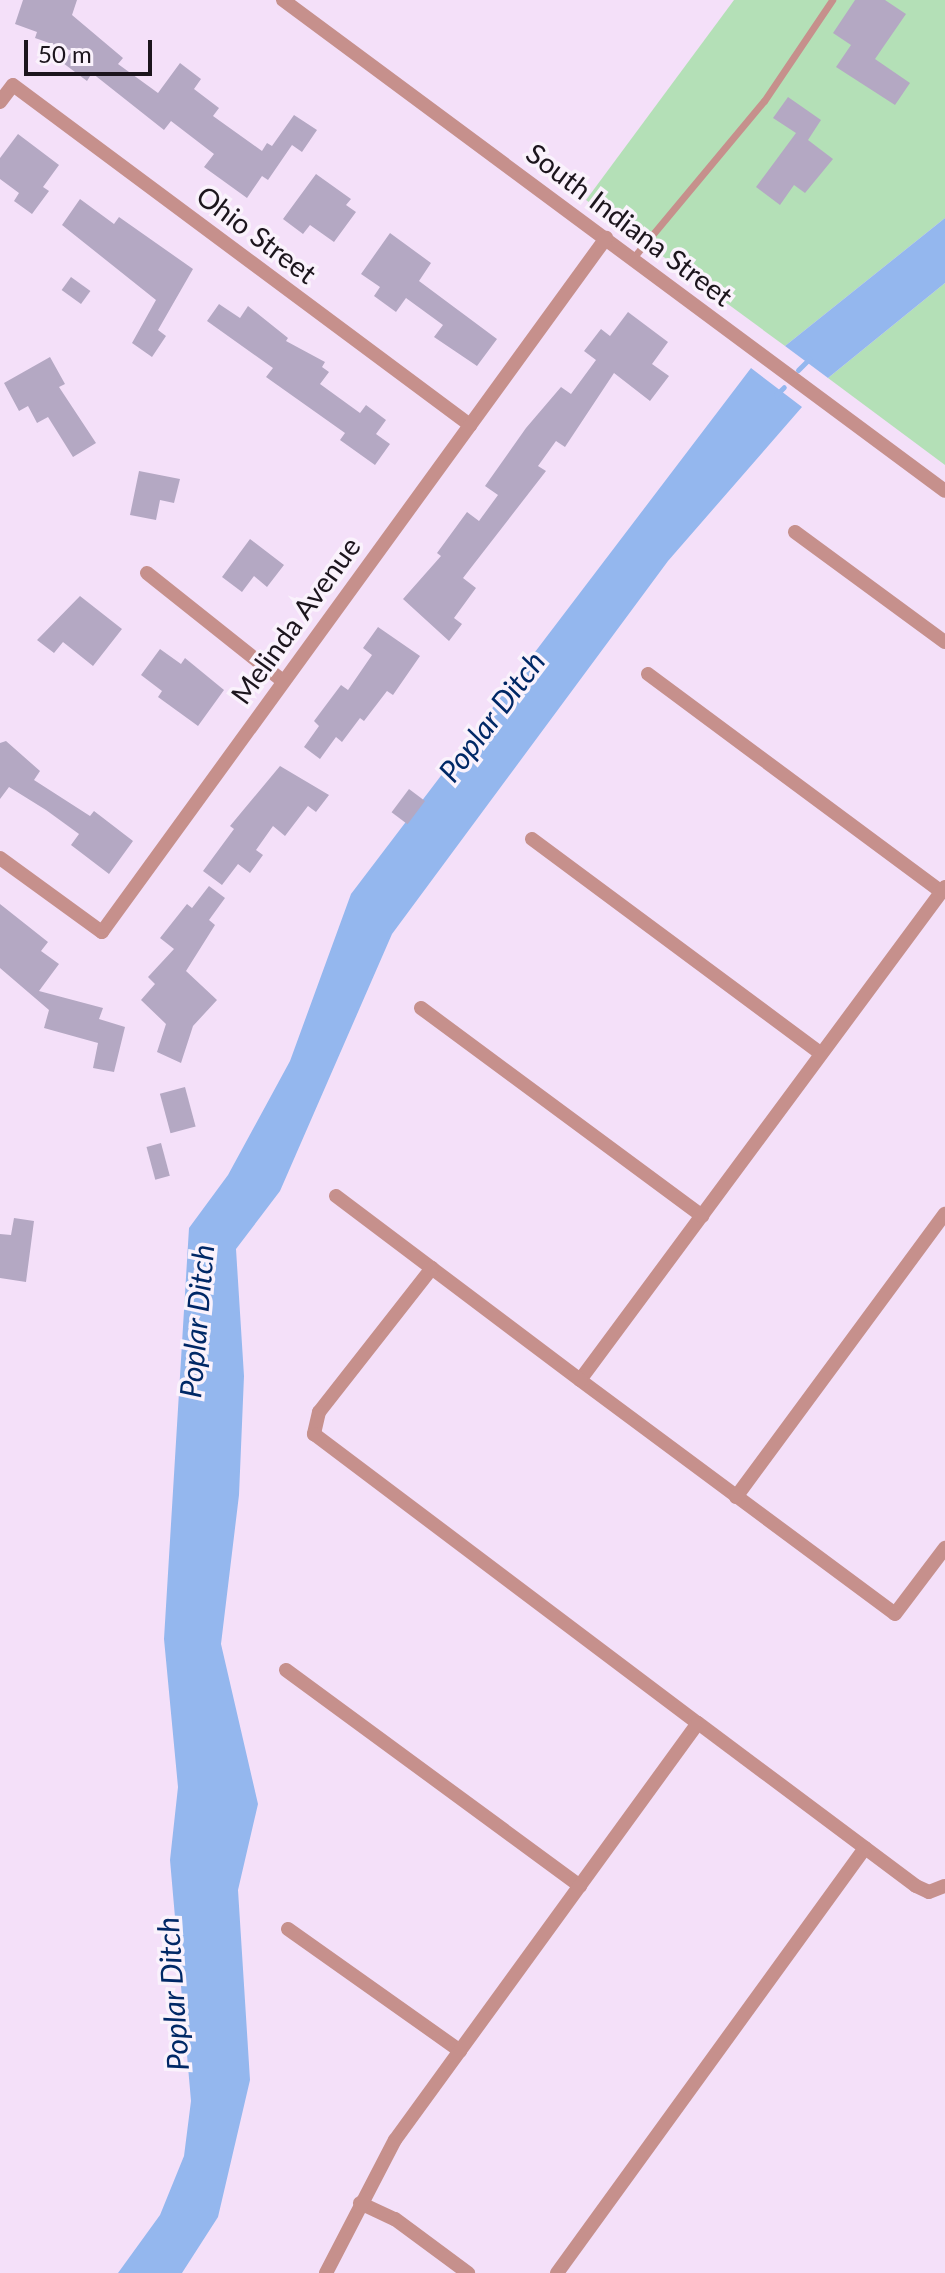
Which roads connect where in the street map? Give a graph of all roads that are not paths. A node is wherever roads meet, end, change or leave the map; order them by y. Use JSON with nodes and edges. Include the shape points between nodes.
{"nodes":[{"id":1,"x":283,"y":0,"type":"edge"},
{"id":2,"x":832,"y":0,"type":"edge"},
{"id":3,"x":0,"y":102,"type":"edge"},
{"id":4,"x":606,"y":238,"type":"junction"},
{"id":5,"x":633,"y":258,"type":"junction"},
{"id":6,"x":470,"y":425,"type":"junction"},
{"id":7,"x":945,"y":491,"type":"edge"},
{"id":8,"x":795,"y":532,"type":"dead end"},
{"id":9,"x":147,"y":573,"type":"dead end"},
{"id":10,"x":945,"y":642,"type":"edge"},
{"id":11,"x":648,"y":674,"type":"dead end"},
{"id":12,"x":283,"y":681,"type":"junction"},
{"id":13,"x":532,"y":839,"type":"dead end"},
{"id":14,"x":0,"y":858,"type":"edge"},
{"id":15,"x":943,"y":889,"type":"edge"},
{"id":16,"x":421,"y":1008,"type":"dead end"},
{"id":17,"x":821,"y":1054,"type":"junction"},
{"id":18,"x":336,"y":1196,"type":"dead end"},
{"id":19,"x":945,"y":1214,"type":"edge"},
{"id":20,"x":702,"y":1216,"type":"junction"},
{"id":21,"x":432,"y":1268,"type":"junction"},
{"id":22,"x":580,"y":1380,"type":"junction"},
{"id":23,"x":736,"y":1497,"type":"junction"},
{"id":24,"x":945,"y":1548,"type":"edge"},
{"id":25,"x":286,"y":1670,"type":"dead end"},
{"id":26,"x":698,"y":1723,"type":"junction"},
{"id":27,"x":865,"y":1848,"type":"junction"},
{"id":28,"x":580,"y":1886,"type":"junction"},
{"id":29,"x":945,"y":1886,"type":"edge"},
{"id":30,"x":288,"y":1929,"type":"dead end"},
{"id":31,"x":460,"y":2051,"type":"junction"},
{"id":32,"x":360,"y":2203,"type":"junction"},
{"id":33,"x":326,"y":2273,"type":"edge"},
{"id":34,"x":468,"y":2273,"type":"edge"},
{"id":35,"x":557,"y":2273,"type":"edge"}],
"edges":[{"from":1,"to":4,"type":"street","name":"South Indiana Street"},
{"from":2,"to":5,"type":"lane","via":[[764,101]]},
{"from":3,"to":6,"type":"street","name":"Ohio Street","via":[[13,85]]},
{"from":4,"to":5,"type":"street","name":"South Indiana Street"},
{"from":4,"to":6,"type":"street","name":"Melinda Avenue"},
{"from":5,"to":7,"type":"street","name":"South Indiana Street"},
{"from":6,"to":12,"type":"street","name":"Melinda Avenue"},
{"from":8,"to":10,"type":"street"},
{"from":9,"to":12,"type":"street"},
{"from":11,"to":15,"type":"street"},
{"from":12,"to":14,"type":"street","name":"Melinda Avenue","via":[[102,932]]},
{"from":13,"to":17,"type":"street"},
{"from":15,"to":17,"type":"street"},
{"from":16,"to":20,"type":"street"},
{"from":17,"to":20,"type":"street"},
{"from":18,"to":21,"type":"street"},
{"from":19,"to":23,"type":"street"},
{"from":20,"to":22,"type":"street"},
{"from":21,"to":22,"type":"street"},
{"from":21,"to":26,"type":"street","via":[[319,1412],[314,1434]]},
{"from":22,"to":23,"type":"street"},
{"from":23,"to":24,"type":"street","via":[[895,1614]]},
{"from":25,"to":28,"type":"street"},
{"from":26,"to":27,"type":"street"},
{"from":26,"to":28,"type":"street"},
{"from":27,"to":29,"type":"street","via":[[916,1886],[929,1892]]},
{"from":27,"to":35,"type":"street"},
{"from":28,"to":31,"type":"street"},
{"from":30,"to":31,"type":"street"},
{"from":31,"to":32,"type":"street","via":[[395,2140]]},
{"from":32,"to":33,"type":"street"},
{"from":32,"to":34,"type":"street","via":[[395,2219]]}]}
